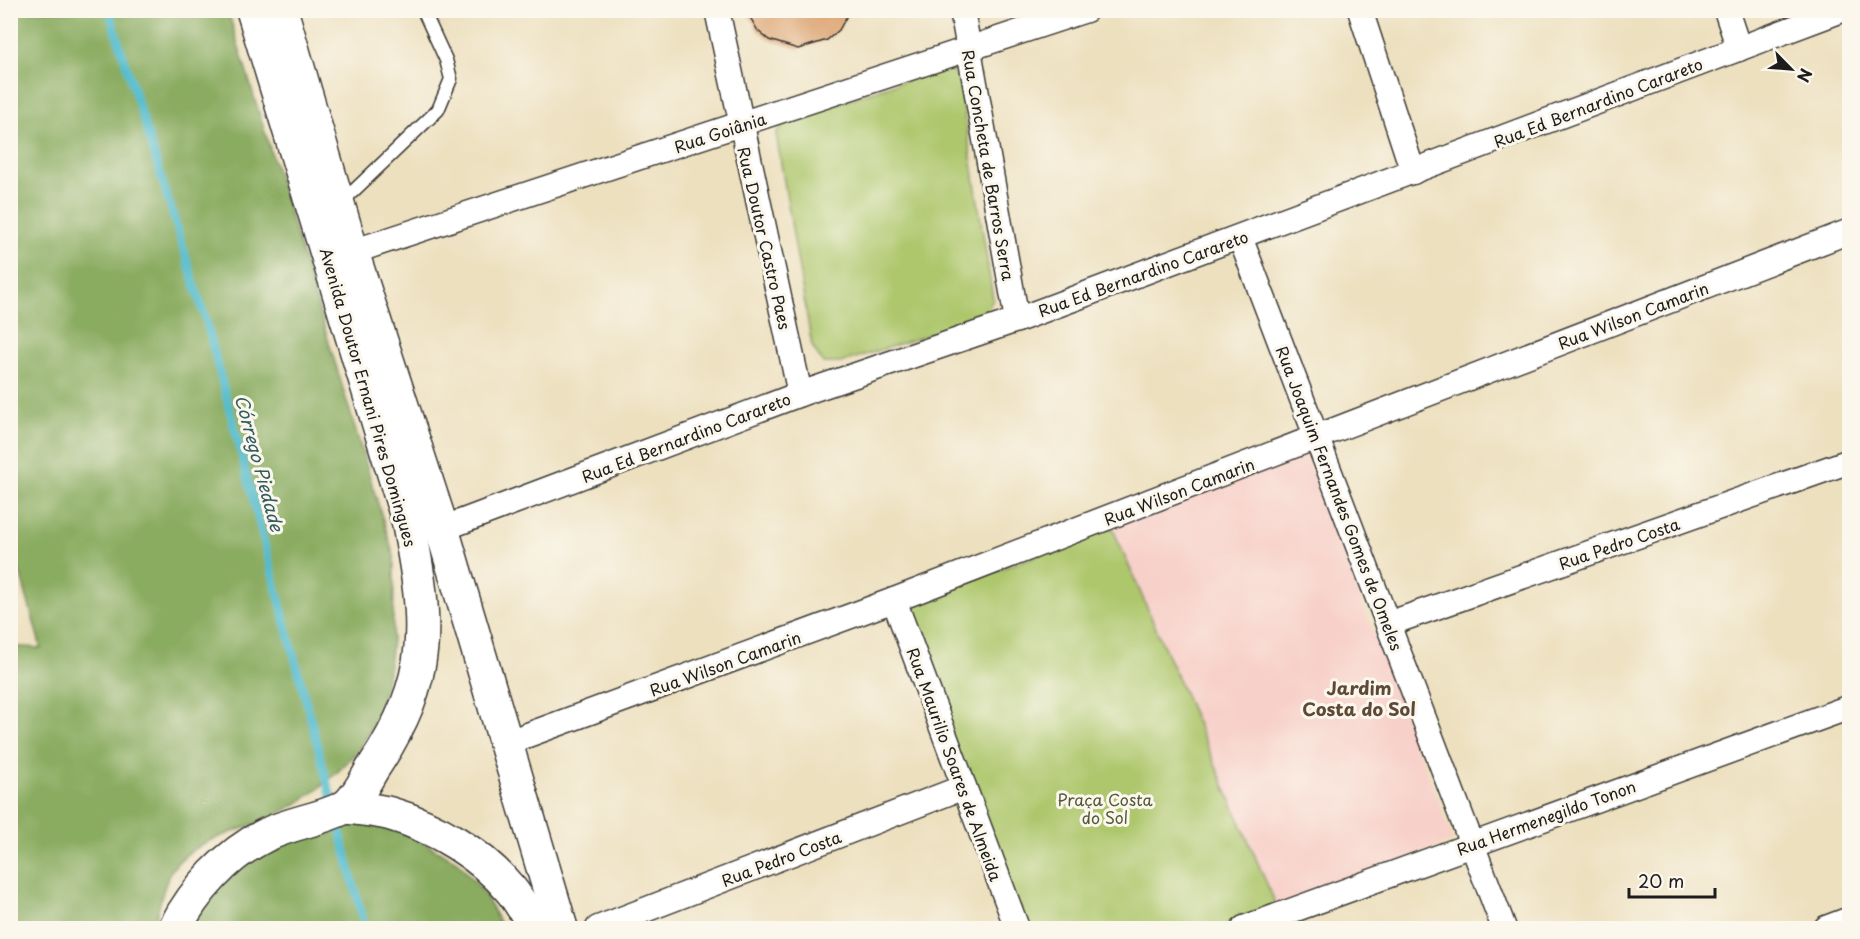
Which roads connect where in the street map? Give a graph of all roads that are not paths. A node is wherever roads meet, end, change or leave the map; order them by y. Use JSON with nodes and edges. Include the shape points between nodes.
{"nodes":[{"id":1,"x":253,"y":10,"type":"edge"},
{"id":2,"x":281,"y":10,"type":"edge"},
{"id":3,"x":423,"y":10,"type":"edge"},
{"id":4,"x":717,"y":10,"type":"edge"},
{"id":5,"x":962,"y":10,"type":"edge"},
{"id":6,"x":1086,"y":10,"type":"edge"},
{"id":7,"x":1360,"y":10,"type":"edge"},
{"id":8,"x":1726,"y":10,"type":"edge"},
{"id":9,"x":1842,"y":10,"type":"edge"},
{"id":10,"x":1739,"y":49,"type":"junction"},
{"id":11,"x":968,"y":50,"type":"junction"},
{"id":12,"x":740,"y":125,"type":"junction"},
{"id":13,"x":1413,"y":172,"type":"junction"},
{"id":14,"x":339,"y":205,"type":"junction"},
{"id":15,"x":1850,"y":231,"type":"edge"},
{"id":16,"x":1240,"y":237,"type":"junction"},
{"id":17,"x":352,"y":252,"type":"junction"},
{"id":18,"x":1017,"y":320,"type":"junction"},
{"id":19,"x":800,"y":394,"type":"junction"},
{"id":20,"x":1317,"y":438,"type":"junction"},
{"id":21,"x":1850,"y":461,"type":"edge"},
{"id":22,"x":442,"y":529,"type":"junction"},
{"id":23,"x":894,"y":600,"type":"junction"},
{"id":24,"x":1388,"y":624,"type":"junction"},
{"id":25,"x":1850,"y":706,"type":"edge"},
{"id":26,"x":507,"y":743,"type":"junction"},
{"id":27,"x":964,"y":787,"type":"junction"},
{"id":28,"x":342,"y":808,"type":"junction"},
{"id":29,"x":1472,"y":844,"type":"junction"},
{"id":30,"x":1850,"y":918,"type":"edge"},
{"id":31,"x":175,"y":928,"type":"edge"},
{"id":32,"x":536,"y":928,"type":"edge"},
{"id":33,"x":561,"y":928,"type":"edge"},
{"id":34,"x":598,"y":928,"type":"edge"},
{"id":35,"x":1017,"y":928,"type":"edge"},
{"id":36,"x":1244,"y":928,"type":"edge"},
{"id":37,"x":1504,"y":928,"type":"edge"},
{"id":38,"x":1826,"y":928,"type":"edge"}],
"edges":[{"from":1,"to":28,"type":"main road","name":"Avenida Doutor Ernani Pires Domingues","via":[[408,520],[418,573],[423,619],[420,666],[409,706],[389,744]]},
{"from":2,"to":14,"type":"main road","name":"Avenida Doutor Ernani Pires Domingues"},
{"from":3,"to":14,"type":"lane","via":[[451,79],[438,110]]},
{"from":4,"to":12,"type":"street","name":"Rua Doutor Castro Paes"},
{"from":5,"to":11,"type":"street","name":"Rua Concheta de Barros Serra"},
{"from":6,"to":11,"type":"street","name":"Rua Goiânia"},
{"from":7,"to":13,"type":"street"},
{"from":8,"to":10,"type":"street"},
{"from":9,"to":10,"type":"street","name":"Rua Ed Bernardino Carareto"},
{"from":10,"to":13,"type":"street","name":"Rua Ed Bernardino Carareto"},
{"from":11,"to":12,"type":"street","name":"Rua Goiânia"},
{"from":11,"to":18,"type":"street","name":"Rua Concheta de Barros Serra"},
{"from":12,"to":17,"type":"street","name":"Rua Goiânia"},
{"from":12,"to":19,"type":"street","name":"Rua Doutor Castro Paes"},
{"from":13,"to":16,"type":"street","name":"Rua Ed Bernardino Carareto"},
{"from":14,"to":17,"type":"main road","name":"Avenida Doutor Ernani Pires Domingues"},
{"from":15,"to":20,"type":"street","name":"Rua Wilson Camarin"},
{"from":16,"to":18,"type":"street","name":"Rua Ed Bernardino Carareto"},
{"from":16,"to":20,"type":"street","name":"Rua Joaquim Fernandes Gomes de Omeles"},
{"from":17,"to":22,"type":"main road","name":"Avenida Doutor Ernani Pires Domingues"},
{"from":18,"to":19,"type":"street","name":"Rua Ed Bernardino Carareto"},
{"from":19,"to":22,"type":"street","name":"Rua Ed Bernardino Carareto"},
{"from":20,"to":23,"type":"street","name":"Rua Wilson Camarin"},
{"from":20,"to":24,"type":"street","name":"Rua Joaquim Fernandes Gomes de Omeles"},
{"from":21,"to":24,"type":"street","name":"Rua Pedro Costa"},
{"from":22,"to":26,"type":"main road","name":"Avenida Doutor Ernani Pires Domingues"},
{"from":23,"to":26,"type":"street","name":"Rua Wilson Camarin"},
{"from":23,"to":27,"type":"street","name":"Rua Maurilio Soares de Almeida"},
{"from":24,"to":29,"type":"street","name":"Rua Joaquim Fernandes Gomes de Omeles"},
{"from":25,"to":29,"type":"street","name":"Rua Hermenegildo Tonon"},
{"from":26,"to":33,"type":"main road","name":"Avenida Doutor Ernani Pires Domingues"},
{"from":27,"to":34,"type":"street","name":"Rua Pedro Costa"},
{"from":27,"to":35,"type":"street","name":"Rua Maurilio Soares de Almeida"},
{"from":28,"to":31,"type":"main road","via":[[266,835],[235,854],[206,882]]},
{"from":28,"to":32,"type":"main road","via":[[390,814],[458,845],[489,867],[512,891]]},
{"from":29,"to":36,"type":"street","name":"Rua Hermenegildo Tonon"},
{"from":29,"to":37,"type":"street","name":"Rua Joaquim Fernandes Gomes de Omeles"},
{"from":30,"to":38,"type":"street"}]}
